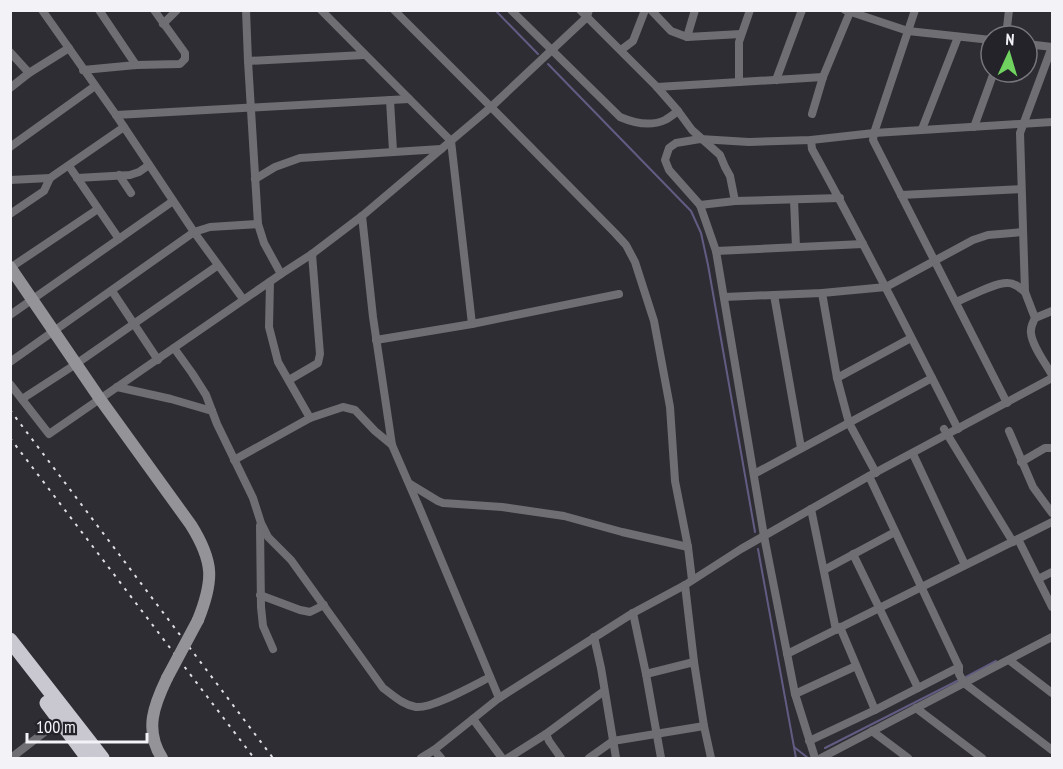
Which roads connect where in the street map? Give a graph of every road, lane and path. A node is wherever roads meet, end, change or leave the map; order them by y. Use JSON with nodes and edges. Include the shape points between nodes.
{"nodes":[{"id":1,"x":42,"y":10,"type":"edge"},
{"id":2,"x":154,"y":10,"type":"edge"},
{"id":3,"x":177,"y":10,"type":"edge"},
{"id":4,"x":246,"y":10,"type":"edge"},
{"id":5,"x":321,"y":10,"type":"edge"},
{"id":6,"x":394,"y":10,"type":"edge"},
{"id":7,"x":511,"y":10,"type":"edge"},
{"id":8,"x":645,"y":10,"type":"edge"},
{"id":9,"x":651,"y":10,"type":"edge"},
{"id":10,"x":695,"y":10,"type":"edge"},
{"id":11,"x":750,"y":10,"type":"edge"},
{"id":12,"x":802,"y":10,"type":"edge"},
{"id":13,"x":915,"y":10,"type":"edge"},
{"id":14,"x":847,"y":11,"type":"edge"},
{"id":15,"x":103,"y":12,"type":"edge"},
{"id":16,"x":585,"y":13,"type":"edge"},
{"id":17,"x":163,"y":24,"type":"junction"},
{"id":18,"x":908,"y":32,"type":"junction"},
{"id":19,"x":741,"y":34,"type":"junction"},
{"id":20,"x":687,"y":37,"type":"junction"},
{"id":21,"x":958,"y":37,"type":"junction"},
{"id":22,"x":979,"y":39,"type":"edge"},
{"id":23,"x":1052,"y":47,"type":"edge"},
{"id":24,"x":69,"y":48,"type":"junction"},
{"id":25,"x":621,"y":50,"type":"junction"},
{"id":26,"x":551,"y":51,"type":"junction"},
{"id":27,"x":364,"y":55,"type":"junction"},
{"id":28,"x":12,"y":57,"type":"edge"},
{"id":29,"x":248,"y":61,"type":"junction"},
{"id":30,"x":136,"y":65,"type":"junction"},
{"id":31,"x":83,"y":70,"type":"junction"},
{"id":32,"x":29,"y":73,"type":"junction"},
{"id":33,"x":823,"y":77,"type":"junction"},
{"id":34,"x":776,"y":80,"type":"junction"},
{"id":35,"x":739,"y":82,"type":"junction"},
{"id":36,"x":990,"y":84,"type":"edge"},
{"id":37,"x":95,"y":86,"type":"junction"},
{"id":38,"x":657,"y":87,"type":"junction"},
{"id":39,"x":10,"y":88,"type":"edge"},
{"id":40,"x":409,"y":99,"type":"junction"},
{"id":41,"x":390,"y":100,"type":"junction"},
{"id":42,"x":491,"y":107,"type":"junction"},
{"id":43,"x":250,"y":109,"type":"junction"},
{"id":44,"x":678,"y":111,"type":"junction"},
{"id":45,"x":812,"y":114,"type":"dead end"},
{"id":46,"x":116,"y":115,"type":"junction"},
{"id":47,"x":1053,"y":122,"type":"edge"},
{"id":48,"x":1024,"y":124,"type":"junction"},
{"id":49,"x":124,"y":127,"type":"junction"},
{"id":50,"x":974,"y":127,"type":"junction"},
{"id":51,"x":922,"y":129,"type":"junction"},
{"id":52,"x":874,"y":133,"type":"junction"},
{"id":53,"x":700,"y":139,"type":"junction"},
{"id":54,"x":811,"y":140,"type":"junction"},
{"id":55,"x":451,"y":141,"type":"junction"},
{"id":56,"x":10,"y":147,"type":"edge"},
{"id":57,"x":441,"y":149,"type":"junction"},
{"id":58,"x":393,"y":151,"type":"junction"},
{"id":59,"x":149,"y":165,"type":"junction"},
{"id":60,"x":69,"y":166,"type":"junction"},
{"id":61,"x":119,"y":175,"type":"junction"},
{"id":62,"x":50,"y":178,"type":"junction"},
{"id":63,"x":77,"y":178,"type":"junction"},
{"id":64,"x":255,"y":179,"type":"junction"},
{"id":65,"x":10,"y":180,"type":"edge"},
{"id":66,"x":1021,"y":189,"type":"junction"},
{"id":67,"x":131,"y":193,"type":"dead end"},
{"id":68,"x":901,"y":195,"type":"junction"},
{"id":69,"x":840,"y":198,"type":"junction"},
{"id":70,"x":794,"y":200,"type":"junction"},
{"id":71,"x":173,"y":201,"type":"junction"},
{"id":72,"x":735,"y":201,"type":"junction"},
{"id":73,"x":700,"y":205,"type":"junction"},
{"id":74,"x":98,"y":209,"type":"junction"},
{"id":75,"x":10,"y":214,"type":"edge"},
{"id":76,"x":362,"y":216,"type":"junction"},
{"id":77,"x":258,"y":224,"type":"junction"},
{"id":78,"x":194,"y":232,"type":"junction"},
{"id":79,"x":1023,"y":232,"type":"junction"},
{"id":80,"x":119,"y":239,"type":"junction"},
{"id":81,"x":863,"y":244,"type":"junction"},
{"id":82,"x":796,"y":247,"type":"junction"},
{"id":83,"x":716,"y":251,"type":"junction"},
{"id":84,"x":312,"y":254,"type":"junction"},
{"id":85,"x":934,"y":262,"type":"junction"},
{"id":86,"x":217,"y":266,"type":"junction"},
{"id":87,"x":11,"y":268,"type":"edge"},
{"id":88,"x":281,"y":274,"type":"junction"},
{"id":89,"x":270,"y":282,"type":"junction"},
{"id":90,"x":886,"y":287,"type":"junction"},
{"id":91,"x":112,"y":291,"type":"junction"},
{"id":92,"x":1025,"y":292,"type":"junction"},
{"id":93,"x":822,"y":293,"type":"junction"},
{"id":94,"x":619,"y":294,"type":"dead end"},
{"id":95,"x":774,"y":295,"type":"junction"},
{"id":96,"x":724,"y":297,"type":"junction"},
{"id":97,"x":33,"y":300,"type":"junction"},
{"id":98,"x":243,"y":300,"type":"junction"},
{"id":99,"x":956,"y":302,"type":"junction"},
{"id":100,"x":1053,"y":311,"type":"edge"},
{"id":101,"x":10,"y":315,"type":"edge"},
{"id":102,"x":1035,"y":318,"type":"junction"},
{"id":103,"x":134,"y":324,"type":"junction"},
{"id":104,"x":472,"y":324,"type":"junction"},
{"id":105,"x":54,"y":331,"type":"junction"},
{"id":106,"x":911,"y":338,"type":"junction"},
{"id":107,"x":376,"y":340,"type":"junction"},
{"id":108,"x":174,"y":348,"type":"junction"},
{"id":109,"x":158,"y":360,"type":"junction"},
{"id":110,"x":10,"y":362,"type":"edge"},
{"id":111,"x":76,"y":364,"type":"junction"},
{"id":112,"x":1053,"y":376,"type":"edge"},
{"id":113,"x":837,"y":378,"type":"junction"},
{"id":114,"x":932,"y":378,"type":"junction"},
{"id":115,"x":289,"y":380,"type":"junction"},
{"id":116,"x":10,"y":384,"type":"edge"},
{"id":117,"x":117,"y":387,"type":"junction"},
{"id":118,"x":22,"y":399,"type":"junction"},
{"id":119,"x":100,"y":399,"type":"junction"},
{"id":120,"x":1007,"y":403,"type":"junction"},
{"id":121,"x":212,"y":411,"type":"junction"},
{"id":122,"x":310,"y":418,"type":"junction"},
{"id":123,"x":849,"y":423,"type":"junction"},
{"id":124,"x":958,"y":429,"type":"junction"},
{"id":125,"x":1009,"y":431,"type":"dead end"},
{"id":126,"x":946,"y":432,"type":"junction"},
{"id":127,"x":392,"y":445,"type":"junction"},
{"id":128,"x":801,"y":448,"type":"junction"},
{"id":129,"x":1053,"y":448,"type":"edge"},
{"id":130,"x":913,"y":454,"type":"junction"},
{"id":131,"x":234,"y":460,"type":"junction"},
{"id":132,"x":1021,"y":462,"type":"junction"},
{"id":133,"x":754,"y":474,"type":"junction"},
{"id":134,"x":873,"y":475,"type":"junction"},
{"id":135,"x":409,"y":484,"type":"junction"},
{"id":136,"x":438,"y":501,"type":"junction"},
{"id":137,"x":419,"y":507,"type":"junction"},
{"id":138,"x":811,"y":509,"type":"junction"},
{"id":139,"x":1053,"y":513,"type":"edge"},
{"id":140,"x":261,"y":522,"type":"junction"},
{"id":141,"x":1053,"y":522,"type":"edge"},
{"id":142,"x":895,"y":531,"type":"junction"},
{"id":143,"x":764,"y":536,"type":"junction"},
{"id":144,"x":1016,"y":540,"type":"junction"},
{"id":145,"x":688,"y":547,"type":"junction"},
{"id":146,"x":853,"y":554,"type":"junction"},
{"id":147,"x":965,"y":565,"type":"junction"},
{"id":148,"x":824,"y":570,"type":"junction"},
{"id":149,"x":1053,"y":572,"type":"edge"},
{"id":150,"x":1038,"y":579,"type":"junction"},
{"id":151,"x":688,"y":582,"type":"junction"},
{"id":152,"x":921,"y":587,"type":"junction"},
{"id":153,"x":260,"y":595,"type":"junction"},
{"id":154,"x":324,"y":605,"type":"junction"},
{"id":155,"x":1053,"y":607,"type":"edge"},
{"id":156,"x":879,"y":608,"type":"junction"},
{"id":157,"x":633,"y":613,"type":"junction"},
{"id":158,"x":838,"y":628,"type":"junction"},
{"id":159,"x":594,"y":637,"type":"junction"},
{"id":160,"x":1053,"y":637,"type":"edge"},
{"id":161,"x":10,"y":639,"type":"edge"},
{"id":162,"x":273,"y":649,"type":"dead end"},
{"id":163,"x":787,"y":654,"type":"junction"},
{"id":164,"x":10,"y":655,"type":"edge"},
{"id":165,"x":1009,"y":660,"type":"junction"},
{"id":166,"x":694,"y":662,"type":"junction"},
{"id":167,"x":856,"y":666,"type":"junction"},
{"id":168,"x":646,"y":674,"type":"junction"},
{"id":169,"x":961,"y":676,"type":"junction"},
{"id":170,"x":490,"y":677,"type":"junction"},
{"id":171,"x":918,"y":688,"type":"junction"},
{"id":172,"x":604,"y":691,"type":"junction"},
{"id":173,"x":1053,"y":693,"type":"edge"},
{"id":174,"x":795,"y":694,"type":"junction"},
{"id":175,"x":498,"y":698,"type":"junction"},
{"id":176,"x":916,"y":708,"type":"junction"},
{"id":177,"x":875,"y":710,"type":"junction"},
{"id":178,"x":473,"y":719,"type":"junction"},
{"id":179,"x":60,"y":720,"type":"junction"},
{"id":180,"x":704,"y":726,"type":"junction"},
{"id":181,"x":872,"y":731,"type":"junction"},
{"id":182,"x":546,"y":734,"type":"junction"},
{"id":183,"x":657,"y":734,"type":"junction"},
{"id":184,"x":614,"y":741,"type":"junction"},
{"id":185,"x":809,"y":741,"type":"junction"},
{"id":186,"x":434,"y":750,"type":"junction"},
{"id":187,"x":1053,"y":750,"type":"edge"},
{"id":188,"x":12,"y":758,"type":"edge"},
{"id":189,"x":822,"y":758,"type":"edge"},
{"id":190,"x":88,"y":759,"type":"edge"},
{"id":191,"x":102,"y":759,"type":"edge"},
{"id":192,"x":162,"y":759,"type":"edge"},
{"id":193,"x":421,"y":759,"type":"edge"},
{"id":194,"x":441,"y":759,"type":"edge"},
{"id":195,"x":502,"y":759,"type":"edge"},
{"id":196,"x":508,"y":759,"type":"edge"},
{"id":197,"x":561,"y":759,"type":"edge"},
{"id":198,"x":589,"y":759,"type":"edge"},
{"id":199,"x":616,"y":759,"type":"edge"},
{"id":200,"x":661,"y":759,"type":"edge"},
{"id":201,"x":711,"y":759,"type":"edge"},
{"id":202,"x":908,"y":759,"type":"edge"},
{"id":203,"x":982,"y":759,"type":"edge"}],
"edges":[{"from":1,"to":24,"type":"street"},
{"from":2,"to":17,"type":"street"},
{"from":3,"to":17,"type":"street"},
{"from":4,"to":29,"type":"street"},
{"from":5,"to":27,"type":"street"},
{"from":6,"to":42,"type":"street"},
{"from":7,"to":26,"type":"street"},
{"from":8,"to":25,"type":"street","via":[[633,41]]},
{"from":9,"to":20,"type":"street","via":[[671,32]]},
{"from":10,"to":20,"type":"street"},
{"from":11,"to":19,"type":"street"},
{"from":12,"to":34,"type":"street"},
{"from":13,"to":18,"type":"street"},
{"from":14,"to":18,"type":"street"},
{"from":14,"to":33,"type":"street"},
{"from":15,"to":30,"type":"street"},
{"from":16,"to":25,"type":"street"},
{"from":16,"to":26,"type":"street"},
{"from":17,"to":30,"type":"street","via":[[185,52],[185,59],[180,64]]},
{"from":18,"to":21,"type":"street"},
{"from":18,"to":52,"type":"street"},
{"from":19,"to":20,"type":"street"},
{"from":19,"to":35,"type":"street"},
{"from":21,"to":22,"type":"street"},
{"from":21,"to":51,"type":"street"},
{"from":23,"to":48,"type":"street"},
{"from":24,"to":31,"type":"street"},
{"from":24,"to":32,"type":"street"},
{"from":25,"to":38,"type":"street"},
{"from":26,"to":42,"type":"street"},
{"from":26,"to":44,"type":"street","via":[[620,117],[645,124],[664,120]]},
{"from":27,"to":29,"type":"street"},
{"from":27,"to":40,"type":"street"},
{"from":28,"to":32,"type":"street"},
{"from":29,"to":43,"type":"street"},
{"from":30,"to":31,"type":"street"},
{"from":31,"to":37,"type":"street"},
{"from":32,"to":39,"type":"street"},
{"from":33,"to":34,"type":"street"},
{"from":33,"to":45,"type":"street"},
{"from":34,"to":35,"type":"street"},
{"from":35,"to":38,"type":"street"},
{"from":36,"to":50,"type":"street"},
{"from":37,"to":46,"type":"street"},
{"from":37,"to":56,"type":"street"},
{"from":38,"to":44,"type":"street"},
{"from":40,"to":41,"type":"street"},
{"from":40,"to":55,"type":"street"},
{"from":41,"to":43,"type":"street"},
{"from":41,"to":58,"type":"street"},
{"from":42,"to":55,"type":"street"},
{"from":42,"to":145,"type":"street","via":[[615,233],[635,262],[654,321],[670,406],[675,481]]},
{"from":43,"to":46,"type":"street"},
{"from":43,"to":64,"type":"street"},
{"from":44,"to":53,"type":"street"},
{"from":46,"to":49,"type":"street"},
{"from":47,"to":48,"type":"street"},
{"from":48,"to":50,"type":"street"},
{"from":48,"to":66,"type":"street","via":[[1020,133]]},
{"from":49,"to":59,"type":"street"},
{"from":49,"to":60,"type":"street"},
{"from":50,"to":51,"type":"street"},
{"from":51,"to":52,"type":"street"},
{"from":52,"to":54,"type":"street"},
{"from":52,"to":68,"type":"street","via":[[873,140]]},
{"from":53,"to":54,"type":"street"},
{"from":53,"to":72,"type":"street","via":[[720,155]]},
{"from":53,"to":73,"type":"street","via":[[676,143],[669,148],[665,160]]},
{"from":54,"to":69,"type":"street","via":[[812,149]]},
{"from":55,"to":57,"type":"street"},
{"from":55,"to":104,"type":"street"},
{"from":57,"to":58,"type":"street"},
{"from":57,"to":76,"type":"street"},
{"from":58,"to":64,"type":"street","via":[[300,158]]},
{"from":59,"to":61,"type":"street","via":[[130,175]]},
{"from":59,"to":71,"type":"street"},
{"from":60,"to":62,"type":"street"},
{"from":60,"to":63,"type":"street"},
{"from":61,"to":63,"type":"street"},
{"from":61,"to":67,"type":"street"},
{"from":62,"to":65,"type":"street"},
{"from":62,"to":75,"type":"street","via":[[44,191]]},
{"from":63,"to":74,"type":"street"},
{"from":64,"to":77,"type":"street"},
{"from":66,"to":68,"type":"street"},
{"from":66,"to":79,"type":"street"},
{"from":68,"to":85,"type":"street"},
{"from":69,"to":70,"type":"street"},
{"from":69,"to":81,"type":"street"},
{"from":70,"to":72,"type":"street"},
{"from":70,"to":82,"type":"street"},
{"from":71,"to":78,"type":"street"},
{"from":71,"to":80,"type":"street"},
{"from":72,"to":73,"type":"street"},
{"from":73,"to":83,"type":"street"},
{"from":74,"to":80,"type":"street"},
{"from":74,"to":87,"type":"street"},
{"from":76,"to":84,"type":"street"},
{"from":76,"to":107,"type":"street"},
{"from":77,"to":78,"type":"street"},
{"from":77,"to":88,"type":"street"},
{"from":78,"to":86,"type":"street"},
{"from":78,"to":91,"type":"street"},
{"from":79,"to":85,"type":"street","via":[[973,240]]},
{"from":79,"to":92,"type":"street"},
{"from":80,"to":97,"type":"street"},
{"from":81,"to":82,"type":"street"},
{"from":81,"to":90,"type":"street"},
{"from":82,"to":83,"type":"street"},
{"from":83,"to":96,"type":"street"},
{"from":84,"to":88,"type":"street"},
{"from":84,"to":115,"type":"street","via":[[320,354],[318,363]]},
{"from":85,"to":90,"type":"street"},
{"from":85,"to":99,"type":"street"},
{"from":86,"to":98,"type":"street"},
{"from":86,"to":103,"type":"street"},
{"from":87,"to":97,"type":"street"},
{"from":88,"to":89,"type":"street"},
{"from":89,"to":98,"type":"street"},
{"from":89,"to":115,"type":"street","via":[[270,327],[278,362]]},
{"from":90,"to":93,"type":"street"},
{"from":90,"to":106,"type":"street"},
{"from":91,"to":103,"type":"street"},
{"from":91,"to":105,"type":"street"},
{"from":92,"to":99,"type":"street","via":[[1009,282]]},
{"from":92,"to":102,"type":"street"},
{"from":93,"to":95,"type":"street"},
{"from":93,"to":113,"type":"street"},
{"from":94,"to":104,"type":"street"},
{"from":95,"to":96,"type":"street"},
{"from":95,"to":128,"type":"street"},
{"from":96,"to":133,"type":"street"},
{"from":97,"to":101,"type":"street"},
{"from":97,"to":105,"type":"street"},
{"from":98,"to":108,"type":"street"},
{"from":99,"to":120,"type":"street"},
{"from":100,"to":102,"type":"street"},
{"from":102,"to":112,"type":"street","via":[[1031,335]]},
{"from":103,"to":109,"type":"street"},
{"from":103,"to":111,"type":"street"},
{"from":104,"to":107,"type":"street"},
{"from":105,"to":110,"type":"street"},
{"from":105,"to":111,"type":"street"},
{"from":106,"to":113,"type":"street"},
{"from":106,"to":114,"type":"street"},
{"from":107,"to":127,"type":"street"},
{"from":108,"to":109,"type":"street"},
{"from":108,"to":121,"type":"street","via":[[206,395]]},
{"from":109,"to":117,"type":"street"},
{"from":111,"to":118,"type":"street"},
{"from":111,"to":119,"type":"street"},
{"from":112,"to":120,"type":"street"},
{"from":113,"to":123,"type":"street"},
{"from":114,"to":123,"type":"street"},
{"from":114,"to":124,"type":"street"},
{"from":115,"to":122,"type":"street"},
{"from":116,"to":118,"type":"street"},
{"from":117,"to":119,"type":"street"},
{"from":117,"to":121,"type":"street"},
{"from":118,"to":119,"type":"street","via":[[49,434]]},
{"from":119,"to":192,"type":"street","bridge":true,"via":[[200,539],[209,569],[209,587],[198,620],[153,712],[154,743]]},
{"from":120,"to":124,"type":"street"},
{"from":121,"to":131,"type":"street"},
{"from":122,"to":127,"type":"street","via":[[343,407],[355,410]]},
{"from":122,"to":131,"type":"street"},
{"from":123,"to":128,"type":"street"},
{"from":123,"to":134,"type":"street"},
{"from":124,"to":126,"type":"street"},
{"from":125,"to":132,"type":"street"},
{"from":126,"to":130,"type":"street"},
{"from":126,"to":144,"type":"street"},
{"from":127,"to":135,"type":"street"},
{"from":128,"to":133,"type":"street"},
{"from":129,"to":132,"type":"street","via":[[1045,448]]},
{"from":130,"to":134,"type":"street"},
{"from":130,"to":147,"type":"street"},
{"from":131,"to":140,"type":"street"},
{"from":132,"to":139,"type":"street","via":[[1033,487]]},
{"from":133,"to":143,"type":"street"},
{"from":134,"to":138,"type":"street"},
{"from":134,"to":142,"type":"street"},
{"from":135,"to":136,"type":"street"},
{"from":135,"to":137,"type":"street"},
{"from":136,"to":137,"type":"street"},
{"from":136,"to":145,"type":"street","via":[[564,516]]},
{"from":137,"to":170,"type":"street"},
{"from":138,"to":143,"type":"street"},
{"from":138,"to":148,"type":"street"},
{"from":140,"to":153,"type":"street"},
{"from":140,"to":154,"type":"street","via":[[268,537],[291,560]]},
{"from":141,"to":144,"type":"street"},
{"from":142,"to":146,"type":"street"},
{"from":142,"to":152,"type":"street"},
{"from":143,"to":151,"type":"street"},
{"from":143,"to":163,"type":"street"},
{"from":144,"to":147,"type":"street"},
{"from":144,"to":150,"type":"street"},
{"from":145,"to":151,"type":"street"},
{"from":146,"to":148,"type":"street"},
{"from":146,"to":156,"type":"street"},
{"from":147,"to":152,"type":"street"},
{"from":148,"to":158,"type":"street"},
{"from":149,"to":150,"type":"street"},
{"from":150,"to":155,"type":"street"},
{"from":151,"to":157,"type":"street"},
{"from":151,"to":166,"type":"street"},
{"from":152,"to":156,"type":"street"},
{"from":152,"to":169,"type":"street"},
{"from":153,"to":154,"type":"street","via":[[310,612]]},
{"from":153,"to":162,"type":"street","via":[[263,626]]},
{"from":154,"to":170,"type":"street","via":[[383,688],[402,702],[416,707],[440,702]]},
{"from":156,"to":158,"type":"street"},
{"from":156,"to":171,"type":"street"},
{"from":157,"to":159,"type":"street"},
{"from":157,"to":168,"type":"street"},
{"from":158,"to":163,"type":"street"},
{"from":158,"to":167,"type":"street"},
{"from":159,"to":172,"type":"street"},
{"from":159,"to":175,"type":"street"},
{"from":160,"to":165,"type":"street"},
{"from":161,"to":191,"type":"highway"},
{"from":163,"to":174,"type":"street"},
{"from":164,"to":179,"type":"highway"},
{"from":165,"to":169,"type":"street"},
{"from":165,"to":173,"type":"street"},
{"from":166,"to":168,"type":"street"},
{"from":166,"to":180,"type":"street"},
{"from":167,"to":174,"type":"street"},
{"from":167,"to":177,"type":"street"},
{"from":168,"to":183,"type":"street"},
{"from":169,"to":171,"type":"street"},
{"from":169,"to":176,"type":"street"},
{"from":169,"to":187,"type":"street"},
{"from":170,"to":175,"type":"street"},
{"from":171,"to":177,"type":"street"},
{"from":172,"to":182,"type":"street"},
{"from":172,"to":184,"type":"street"},
{"from":174,"to":185,"type":"street"},
{"from":175,"to":178,"type":"street"},
{"from":176,"to":181,"type":"street"},
{"from":176,"to":203,"type":"street"},
{"from":177,"to":185,"type":"street"},
{"from":178,"to":186,"type":"street"},
{"from":178,"to":195,"type":"street"},
{"from":179,"to":188,"type":"street"},
{"from":179,"to":190,"type":"highway"},
{"from":180,"to":183,"type":"street"},
{"from":180,"to":201,"type":"street"},
{"from":181,"to":189,"type":"street"},
{"from":181,"to":202,"type":"street"},
{"from":182,"to":196,"type":"street"},
{"from":182,"to":197,"type":"street"},
{"from":183,"to":184,"type":"street"},
{"from":183,"to":200,"type":"street"},
{"from":184,"to":198,"type":"street"},
{"from":184,"to":199,"type":"street"},
{"from":185,"to":189,"type":"street"},
{"from":186,"to":193,"type":"street"},
{"from":186,"to":194,"type":"street"}]}
